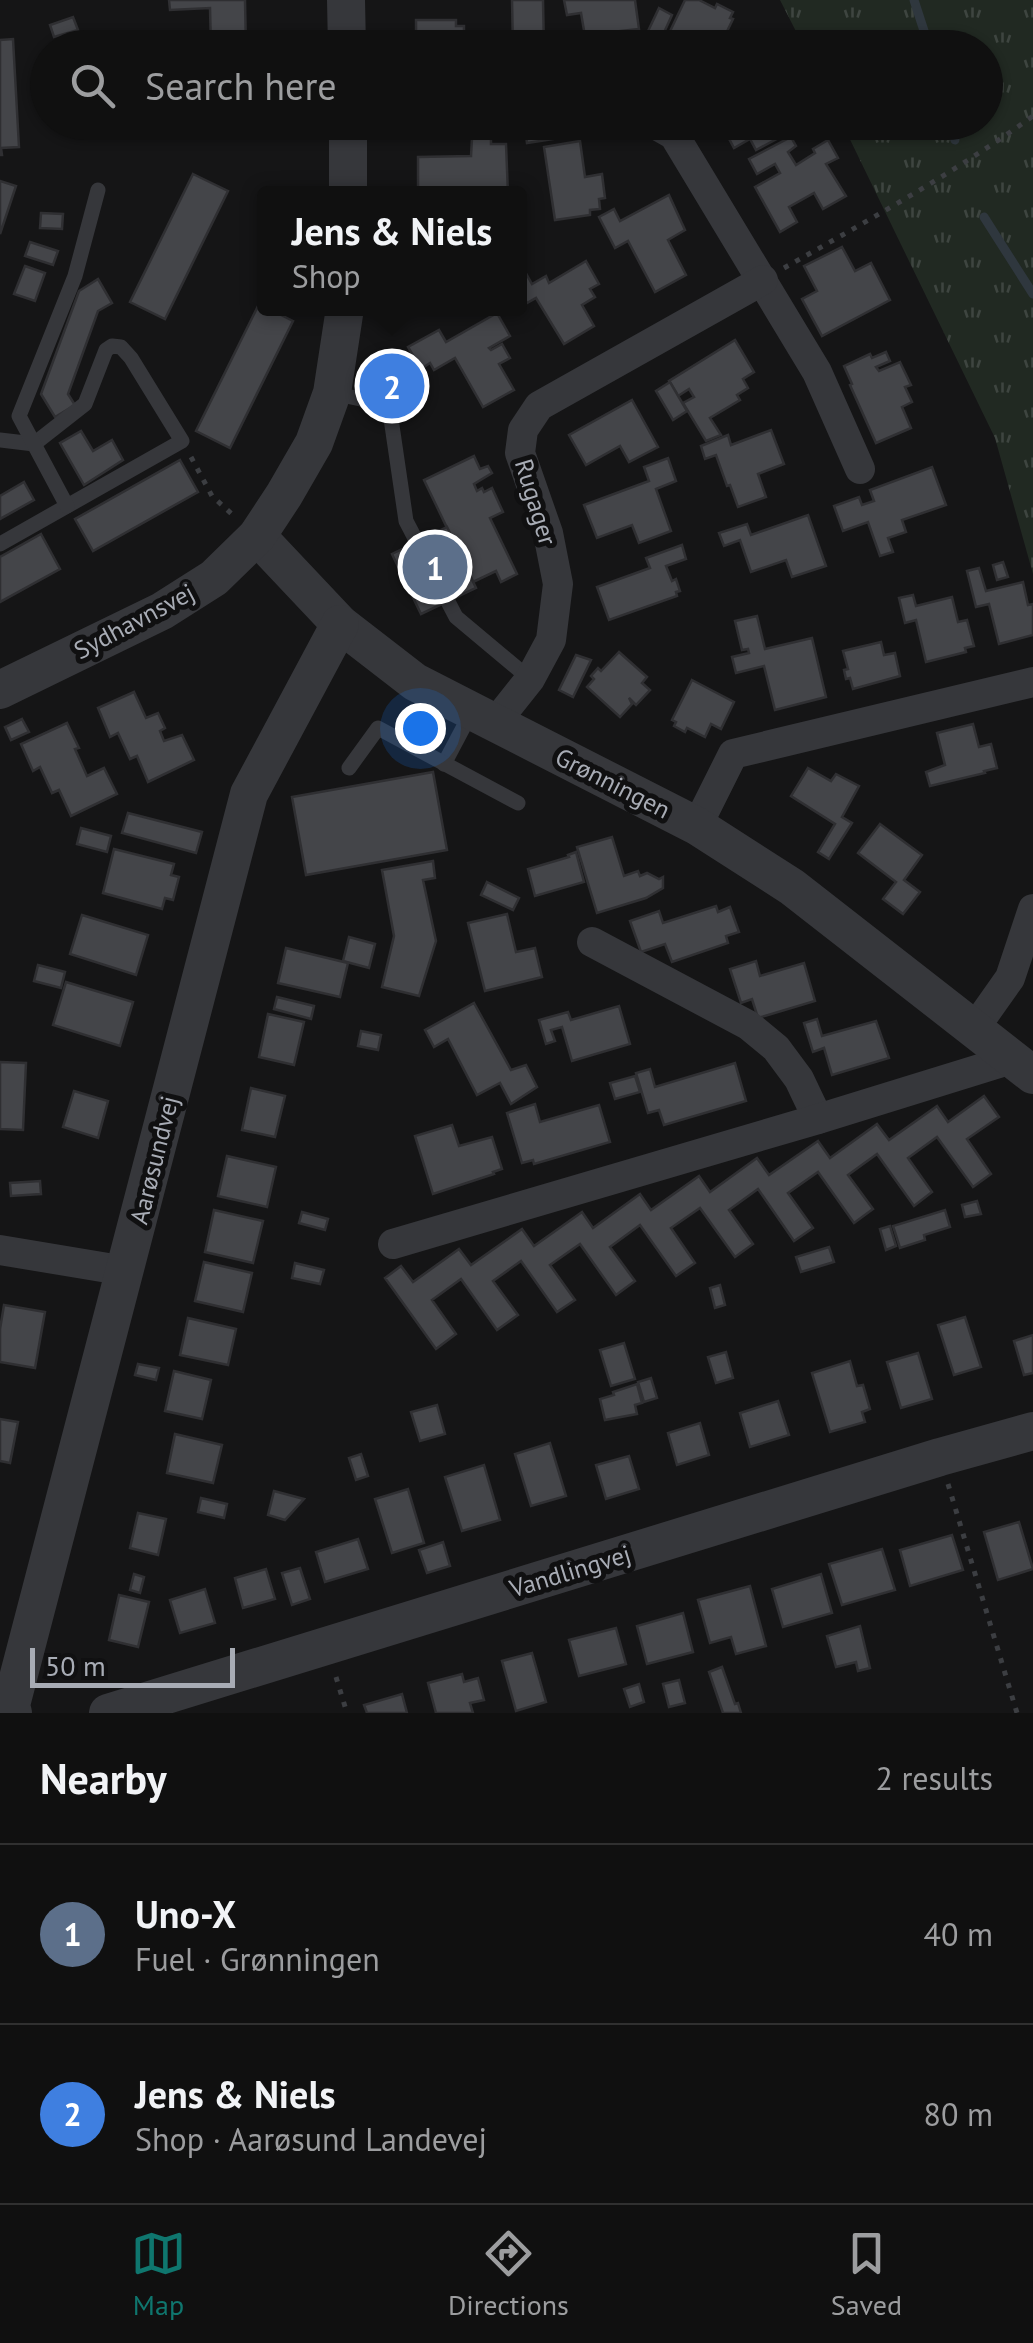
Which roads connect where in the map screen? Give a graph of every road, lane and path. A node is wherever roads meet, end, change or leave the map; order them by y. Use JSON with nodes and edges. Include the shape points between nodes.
{"nodes":[{"id":1,"x":346,"y":0,"type":"edge"},
{"id":2,"x":347,"y":30,"type":"edge"},
{"id":3,"x":1033,"y":116,"type":"edge"},
{"id":4,"x":1003,"y":138,"type":"edge"},
{"id":5,"x":348,"y":140,"type":"edge"},
{"id":6,"x":677,"y":140,"type":"edge"},
{"id":7,"x":1000,"y":140,"type":"edge"},
{"id":8,"x":348,"y":186,"type":"edge"},
{"id":9,"x":98,"y":190,"type":"dead end"},
{"id":10,"x":763,"y":280,"type":"junction"},
{"id":11,"x":345,"y":316,"type":"edge"},
{"id":12,"x":332,"y":393,"type":"junction"},
{"id":13,"x":0,"y":440,"type":"edge"},
{"id":14,"x":182,"y":442,"type":"junction"},
{"id":15,"x":34,"y":444,"type":"junction"},
{"id":16,"x":860,"y":469,"type":"dead end"},
{"id":17,"x":67,"y":506,"type":"junction"},
{"id":18,"x":257,"y":536,"type":"junction"},
{"id":19,"x":0,"y":544,"type":"edge"},
{"id":20,"x":340,"y":624,"type":"junction"},
{"id":21,"x":530,"y":679,"type":"junction"},
{"id":22,"x":1033,"y":682,"type":"edge"},
{"id":23,"x":0,"y":690,"type":"edge"},
{"id":24,"x":484,"y":717,"type":"junction"},
{"id":25,"x":444,"y":764,"type":"junction"},
{"id":26,"x":349,"y":768,"type":"dead end"},
{"id":27,"x":518,"y":803,"type":"dead end"},
{"id":28,"x":697,"y":826,"type":"junction"},
{"id":29,"x":1033,"y":909,"type":"edge"},
{"id":30,"x":592,"y":942,"type":"dead end"},
{"id":31,"x":974,"y":1029,"type":"junction"},
{"id":32,"x":1022,"y":1067,"type":"edge"},
{"id":33,"x":818,"y":1119,"type":"junction"},
{"id":34,"x":393,"y":1244,"type":"dead end"},
{"id":35,"x":0,"y":1250,"type":"edge"},
{"id":36,"x":126,"y":1270,"type":"junction"},
{"id":37,"x":1033,"y":1431,"type":"edge"},
{"id":38,"x":940,"y":1457,"type":"junction"},
{"id":39,"x":13,"y":1713,"type":"edge"},
{"id":40,"x":108,"y":1713,"type":"edge"},
{"id":41,"x":1017,"y":1713,"type":"edge"}],
"edges":[{"from":1,"to":2,"type":"street"},
{"from":3,"to":4,"type":"path"},
{"from":5,"to":8,"type":"street"},
{"from":6,"to":10,"type":"street"},
{"from":7,"to":10,"type":"path"},
{"from":9,"to":15,"type":"lane","via":[[76,276],[19,416]]},
{"from":10,"to":16,"type":"street","via":[[816,372]]},
{"from":10,"to":21,"type":"street","name":"Rugager","via":[[539,406],[523,430],[520,453],[558,584],[551,640]]},
{"from":11,"to":12,"type":"street","name":"Sydhavnsvej"},
{"from":12,"to":18,"type":"street","name":"Sydhavnsvej","via":[[314,443]]},
{"from":12,"to":21,"type":"lane","via":[[389,405],[406,520],[456,617]]},
{"from":13,"to":15,"type":"lane"},
{"from":14,"to":15,"type":"lane","via":[[131,358],[112,346],[86,404]]},
{"from":14,"to":17,"type":"lane"},
{"from":14,"to":18,"type":"path","via":[[212,496]]},
{"from":15,"to":17,"type":"lane"},
{"from":17,"to":19,"type":"lane"},
{"from":18,"to":20,"type":"street","name":"Grønningen"},
{"from":18,"to":23,"type":"street","name":"Sydhavnsvej","via":[[214,578],[162,611]]},
{"from":20,"to":24,"type":"street","name":"Grønningen","via":[[415,682]]},
{"from":20,"to":36,"type":"street","name":"Aarøsundvej","via":[[249,794]]},
{"from":21,"to":24,"type":"street","name":"Rugager"},
{"from":22,"to":28,"type":"street","via":[[733,754]]},
{"from":24,"to":25,"type":"lane"},
{"from":24,"to":28,"type":"street","name":"Grønningen"},
{"from":25,"to":26,"type":"lane","via":[[378,728]]},
{"from":25,"to":27,"type":"lane"},
{"from":28,"to":31,"type":"street","name":"Grønningen","via":[[792,887]]},
{"from":29,"to":31,"type":"street","via":[[1010,978]]},
{"from":30,"to":33,"type":"street","via":[[748,1025],[776,1048]]},
{"from":31,"to":32,"type":"street","name":"Grønningen"},
{"from":32,"to":33,"type":"street"},
{"from":33,"to":34,"type":"street"},
{"from":35,"to":36,"type":"street"},
{"from":36,"to":39,"type":"street","name":"Aarøsundvej"},
{"from":37,"to":38,"type":"street","name":"Vandlingvej"},
{"from":38,"to":40,"type":"street","name":"Vandlingvej"},
{"from":38,"to":41,"type":"path"}]}
